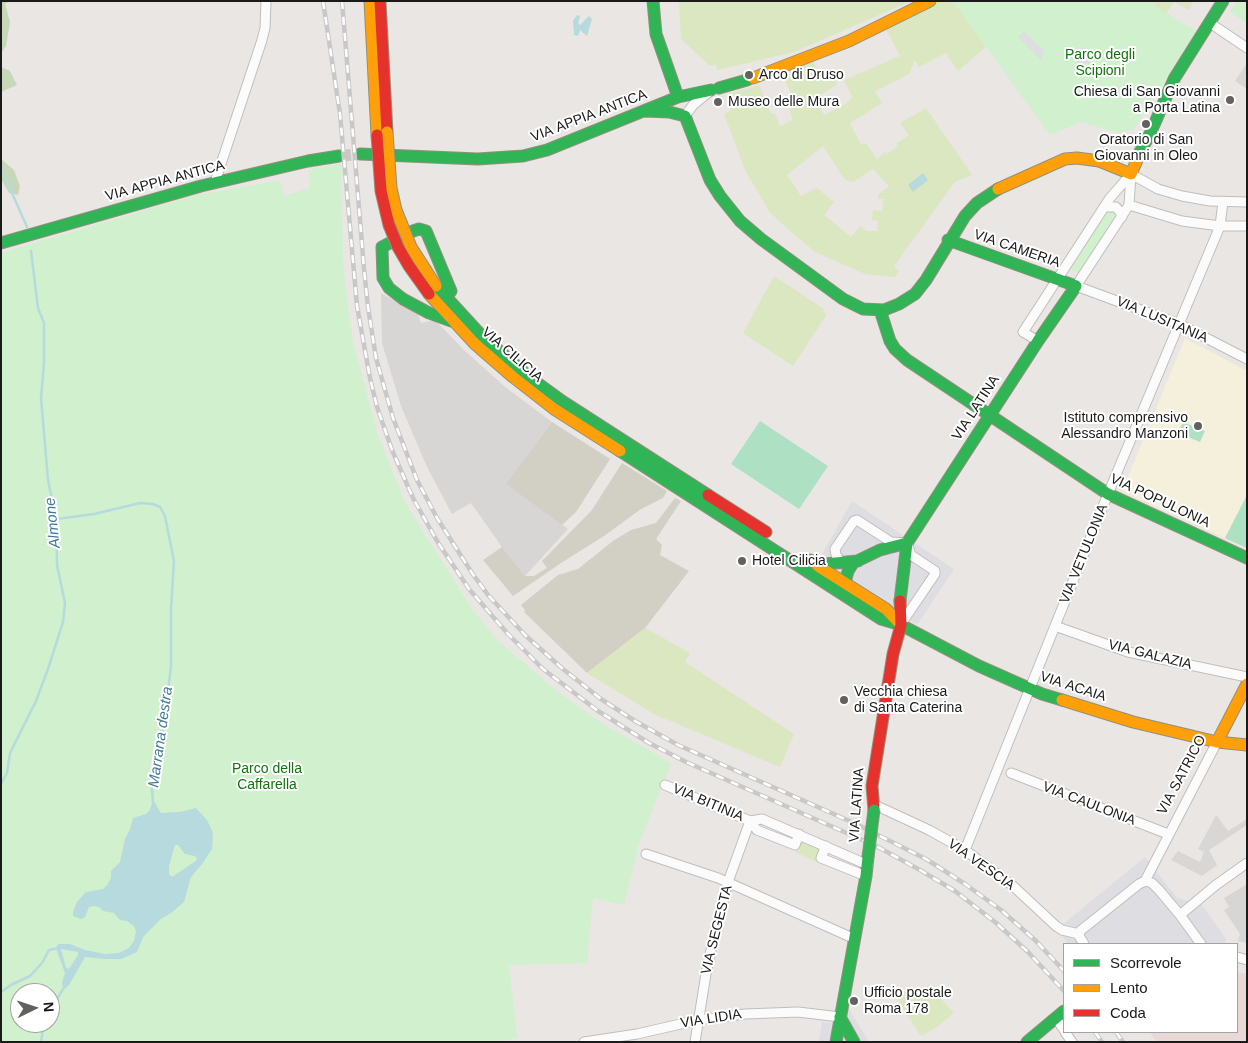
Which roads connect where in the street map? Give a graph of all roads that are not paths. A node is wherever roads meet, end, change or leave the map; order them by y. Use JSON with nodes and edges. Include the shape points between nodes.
{"nodes":[{"id":1,"x":266,"y":1,"type":"edge"},
{"id":2,"x":370,"y":1,"type":"edge"},
{"id":3,"x":380,"y":1,"type":"edge"},
{"id":4,"x":653,"y":1,"type":"edge"},
{"id":5,"x":930,"y":1,"type":"edge"},
{"id":6,"x":1223,"y":1,"type":"edge"},
{"id":7,"x":1210,"y":23,"type":"junction"},
{"id":8,"x":1247,"y":48,"type":"edge"},
{"id":9,"x":715,"y":89,"type":"junction"},
{"id":10,"x":678,"y":98,"type":"junction"},
{"id":11,"x":644,"y":111,"type":"junction"},
{"id":12,"x":685,"y":116,"type":"junction"},
{"id":13,"x":382,"y":134,"type":"junction"},
{"id":14,"x":360,"y":154,"type":"tunnel mouth"},
{"id":15,"x":340,"y":156,"type":"tunnel mouth"},
{"id":16,"x":1131,"y":174,"type":"junction"},
{"id":17,"x":215,"y":182,"type":"junction"},
{"id":18,"x":1222,"y":202,"type":"junction"},
{"id":19,"x":1247,"y":202,"type":"edge"},
{"id":20,"x":1129,"y":205,"type":"junction"},
{"id":21,"x":1104,"y":207,"type":"junction"},
{"id":22,"x":1122,"y":217,"type":"junction"},
{"id":23,"x":1220,"y":226,"type":"junction"},
{"id":24,"x":1247,"y":226,"type":"edge"},
{"id":25,"x":948,"y":240,"type":"junction"},
{"id":26,"x":1,"y":243,"type":"edge"},
{"id":27,"x":1056,"y":278,"type":"junction"},
{"id":28,"x":1076,"y":286,"type":"junction"},
{"id":29,"x":432,"y":290,"type":"junction"},
{"id":30,"x":446,"y":298,"type":"junction"},
{"id":31,"x":880,"y":310,"type":"junction"},
{"id":32,"x":454,"y":322,"type":"junction"},
{"id":33,"x":1179,"y":324,"type":"junction"},
{"id":34,"x":1038,"y":341,"type":"junction"},
{"id":35,"x":1247,"y":359,"type":"edge"},
{"id":36,"x":990,"y":415,"type":"junction"},
{"id":37,"x":1108,"y":494,"type":"junction"},
{"id":38,"x":907,"y":543,"type":"junction"},
{"id":39,"x":1247,"y":558,"type":"edge"},
{"id":40,"x":810,"y":560,"type":"junction"},
{"id":41,"x":858,"y":560,"type":"junction"},
{"id":42,"x":841,"y":563,"type":"junction"},
{"id":43,"x":847,"y":589,"type":"junction"},
{"id":44,"x":900,"y":625,"type":"junction"},
{"id":45,"x":1055,"y":626,"type":"junction"},
{"id":46,"x":1247,"y":677,"type":"edge"},
{"id":47,"x":1247,"y":684,"type":"edge"},
{"id":48,"x":1030,"y":689,"type":"junction"},
{"id":49,"x":1217,"y":742,"type":"junction"},
{"id":50,"x":1247,"y":745,"type":"edge"},
{"id":51,"x":1011,"y":773,"type":"dead end"},
{"id":52,"x":665,"y":785,"type":"dead end"},
{"id":53,"x":875,"y":807,"type":"junction"},
{"id":54,"x":750,"y":821,"type":"junction"},
{"id":55,"x":1168,"y":834,"type":"junction"},
{"id":56,"x":826,"y":846,"type":"junction"},
{"id":57,"x":965,"y":850,"type":"junction"},
{"id":58,"x":646,"y":854,"type":"dead end"},
{"id":59,"x":1247,"y":863,"type":"edge"},
{"id":60,"x":867,"y":866,"type":"junction"},
{"id":61,"x":1145,"y":881,"type":"junction"},
{"id":62,"x":728,"y":882,"type":"junction"},
{"id":63,"x":1180,"y":916,"type":"junction"},
{"id":64,"x":1079,"y":934,"type":"junction"},
{"id":65,"x":855,"y":938,"type":"junction"},
{"id":66,"x":1084,"y":943,"type":"edge"},
{"id":67,"x":1200,"y":943,"type":"edge"},
{"id":68,"x":1060,"y":1014,"type":"edge"},
{"id":69,"x":840,"y":1017,"type":"junction"},
{"id":70,"x":698,"y":1020,"type":"junction"},
{"id":71,"x":602,"y":1041,"type":"edge"},
{"id":72,"x":584,"y":1042,"type":"edge"},
{"id":73,"x":695,"y":1042,"type":"edge"},
{"id":74,"x":836,"y":1042,"type":"edge"},
{"id":75,"x":854,"y":1042,"type":"edge"},
{"id":76,"x":1027,"y":1042,"type":"edge"}],
"edges":[{"from":1,"to":17,"type":"street","via":[[262,40]]},
{"from":2,"to":13,"type":"street","name":"VIA CILICIA"},
{"from":3,"to":13,"type":"street","name":"VIA CILICIA"},
{"from":4,"to":10,"type":"street","via":[[658,41]]},
{"from":5,"to":9,"type":"street","name":"VIA APPIA ANTICA","via":[[857,38]]},
{"from":6,"to":7,"type":"street"},
{"from":7,"to":8,"type":"street"},
{"from":7,"to":16,"type":"street","via":[[1174,80]]},
{"from":9,"to":10,"type":"street","name":"VIA APPIA ANTICA"},
{"from":9,"to":12,"type":"street","via":[[692,105]]},
{"from":10,"to":11,"type":"street","name":"VIA APPIA ANTICA"},
{"from":10,"to":12,"type":"street"},
{"from":11,"to":12,"type":"street"},
{"from":11,"to":14,"type":"street","name":"VIA APPIA ANTICA","via":[[547,150],[523,156],[478,159]]},
{"from":12,"to":31,"type":"street","via":[[710,180],[740,221],[843,299],[863,309]]},
{"from":13,"to":29,"type":"street","name":"VIA CILICIA","bridge":true,"via":[[381,191],[389,224],[409,266]]},
{"from":15,"to":17,"type":"street","name":"VIA APPIA ANTICA"},
{"from":16,"to":18,"type":"street","via":[[1168,192]]},
{"from":16,"to":20,"type":"street","name":"VIA LATINA"},
{"from":16,"to":21,"type":"street"},
{"from":16,"to":25,"type":"street","via":[[1099,161],[1065,159],[991,193],[968,212]]},
{"from":17,"to":26,"type":"street","name":"VIA APPIA ANTICA"},
{"from":18,"to":19,"type":"street"},
{"from":18,"to":23,"type":"street","name":"VIA VETULONIA"},
{"from":20,"to":22,"type":"street","name":"VIA LATINA"},
{"from":20,"to":23,"type":"street","via":[[1182,221]]},
{"from":21,"to":22,"type":"street","via":[[1116,207]]},
{"from":21,"to":27,"type":"street"},
{"from":22,"to":28,"type":"street","name":"VIA LATINA"},
{"from":23,"to":24,"type":"street"},
{"from":23,"to":33,"type":"street","name":"VIA VETULONIA"},
{"from":25,"to":27,"type":"street","name":"VIA CAMERIA"},
{"from":25,"to":31,"type":"street","via":[[915,294],[905,302]]},
{"from":27,"to":28,"type":"street","name":"VIA CAMERIA"},
{"from":27,"to":34,"type":"street","via":[[1022,332]]},
{"from":28,"to":33,"type":"street","name":"VIA LUSITANIA"},
{"from":28,"to":34,"type":"street","name":"VIA LATINA"},
{"from":29,"to":30,"type":"street","name":"VIA CILICIA"},
{"from":29,"to":32,"type":"street","name":"VIA CILICIA"},
{"from":30,"to":32,"type":"street","via":[[451,290],[426,231],[413,231],[382,246],[387,286],[420,308]]},
{"from":30,"to":40,"type":"street","name":"VIA CILICIA","via":[[528,377]]},
{"from":31,"to":36,"type":"street","name":"VIA POPULONIA","via":[[890,341],[900,354]]},
{"from":32,"to":43,"type":"street","name":"VIA CILICIA","via":[[513,377],[554,408],[790,559]]},
{"from":33,"to":35,"type":"street","name":"VIA LUSITANIA"},
{"from":33,"to":37,"type":"street","name":"VIA VETULONIA"},
{"from":34,"to":36,"type":"street","name":"VIA LATINA"},
{"from":36,"to":37,"type":"street","name":"VIA POPULONIA"},
{"from":36,"to":38,"type":"street","name":"VIA LATINA"},
{"from":37,"to":39,"type":"street","name":"VIA POPULONIA"},
{"from":37,"to":45,"type":"street","name":"VIA VETULONIA"},
{"from":38,"to":41,"type":"street"},
{"from":38,"to":42,"type":"street","via":[[891,542],[857,520],[836,549]]},
{"from":38,"to":44,"type":"street","name":"VIA LATINA"},
{"from":38,"to":44,"type":"street","via":[[911,555],[935,570],[935,574]]},
{"from":40,"to":42,"type":"street","via":[[824,564]]},
{"from":40,"to":43,"type":"street","name":"VIA CILICIA"},
{"from":41,"to":42,"type":"street"},
{"from":41,"to":43,"type":"street","via":[[850,566]]},
{"from":43,"to":44,"type":"street","name":"VIA ACAIA","via":[[881,619]]},
{"from":44,"to":48,"type":"street","name":"VIA ACAIA"},
{"from":44,"to":53,"type":"street","name":"VIA LATINA","via":[[872,786]]},
{"from":45,"to":46,"type":"street","name":"VIA GALAZIA","via":[[1138,654]]},
{"from":45,"to":48,"type":"street","name":"VIA VETULONIA"},
{"from":47,"to":49,"type":"street","name":"VIA SATRICO"},
{"from":48,"to":49,"type":"street","name":"VIA ACAIA","via":[[1133,722]]},
{"from":48,"to":57,"type":"street","name":"VIA VETULONIA"},
{"from":49,"to":50,"type":"street","name":"VIA ACAIA"},
{"from":49,"to":55,"type":"street","name":"VIA SATRICO"},
{"from":51,"to":55,"type":"street","name":"VIA CAULONIA"},
{"from":52,"to":54,"type":"street","name":"VIA BITINIA"},
{"from":53,"to":57,"type":"street","name":"VIA VESCIA","via":[[929,830]]},
{"from":53,"to":60,"type":"street","name":"VIA LATINA","bridge":true},
{"from":54,"to":56,"type":"street","name":"VIA BITINIA","via":[[757,830],[795,845],[799,834]]},
{"from":54,"to":62,"type":"street","name":"VIA SEGESTA"},
{"from":55,"to":61,"type":"street","name":"VIA SATRICO"},
{"from":56,"to":60,"type":"street","name":"VIA BITINIA"},
{"from":56,"to":60,"type":"street","via":[[821,858]]},
{"from":57,"to":64,"type":"street","name":"VIA VESCIA","via":[[1013,886],[1062,930]]},
{"from":58,"to":62,"type":"street"},
{"from":59,"to":63,"type":"street"},
{"from":60,"to":65,"type":"street","name":"VIA LATINA"},
{"from":61,"to":63,"type":"street","via":[[1155,886]]},
{"from":61,"to":64,"type":"street"},
{"from":62,"to":65,"type":"street"},
{"from":62,"to":70,"type":"street","name":"VIA SEGESTA","via":[[710,952]]},
{"from":63,"to":67,"type":"street"},
{"from":64,"to":66,"type":"street"},
{"from":65,"to":69,"type":"street","name":"VIA LATINA"},
{"from":68,"to":76,"type":"street"},
{"from":69,"to":70,"type":"street","name":"VIA LIDIA","via":[[768,1012]]},
{"from":69,"to":74,"type":"street","name":"VIA LATINA"},
{"from":69,"to":75,"type":"street"},
{"from":70,"to":71,"type":"street","name":"VIA LIDIA"},
{"from":70,"to":73,"type":"street","name":"VIA SEGESTA"},
{"from":71,"to":72,"type":"street","name":"VIA LIDIA"}]}
